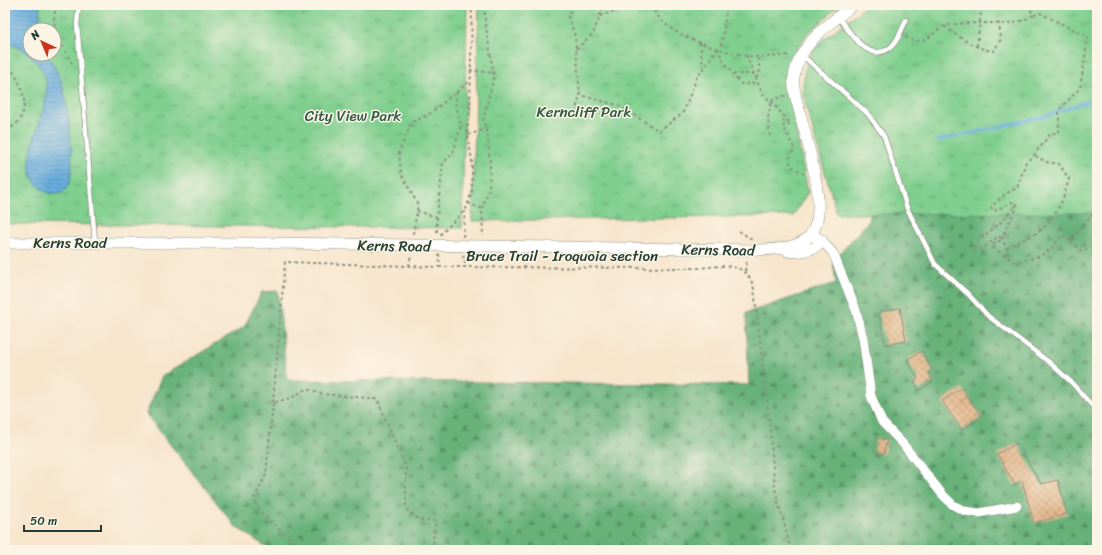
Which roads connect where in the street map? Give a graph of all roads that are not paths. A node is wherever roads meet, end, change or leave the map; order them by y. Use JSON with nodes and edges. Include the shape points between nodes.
{"nodes":[{"id":1,"x":79,"y":5,"type":"edge"},
{"id":2,"x":852,"y":5,"type":"edge"},
{"id":3,"x":838,"y":17,"type":"junction"},
{"id":4,"x":906,"y":20,"type":"dead end"},
{"id":5,"x":802,"y":54,"type":"junction"},
{"id":6,"x":811,"y":234,"type":"junction"},
{"id":7,"x":822,"y":241,"type":"junction"},
{"id":8,"x":5,"y":243,"type":"edge"},
{"id":9,"x":95,"y":243,"type":"junction"},
{"id":10,"x":783,"y":249,"type":"junction"},
{"id":11,"x":1097,"y":411,"type":"edge"},
{"id":12,"x":1017,"y":506,"type":"dead end"}],
"edges":[{"from":1,"to":9,"type":"lane","via":[[77,24]]},
{"from":2,"to":3,"type":"street"},
{"from":3,"to":4,"type":"lane","via":[[859,42],[870,51],[879,52],[888,49]]},
{"from":3,"to":5,"type":"street","via":[[822,30]]},
{"from":5,"to":6,"type":"street","via":[[794,76],[794,92],[811,152],[816,186],[818,220]]},
{"from":5,"to":11,"type":"lane","via":[[867,112],[884,136],[907,208],[935,264],[992,320],[1049,362]]},
{"from":6,"to":7,"type":"street"},
{"from":6,"to":10,"type":"street","name":"Kerns Road","via":[[797,245]]},
{"from":7,"to":10,"type":"street","name":"Kerns Road","via":[[811,249],[791,252]]},
{"from":7,"to":12,"type":"street","via":[[833,253],[856,310],[863,338],[871,396],[882,422],[953,505],[965,511],[979,513]]},
{"from":8,"to":9,"type":"street","name":"Kerns Road"},
{"from":9,"to":10,"type":"street","name":"Kerns Road","via":[[412,246],[438,242]]}]}
